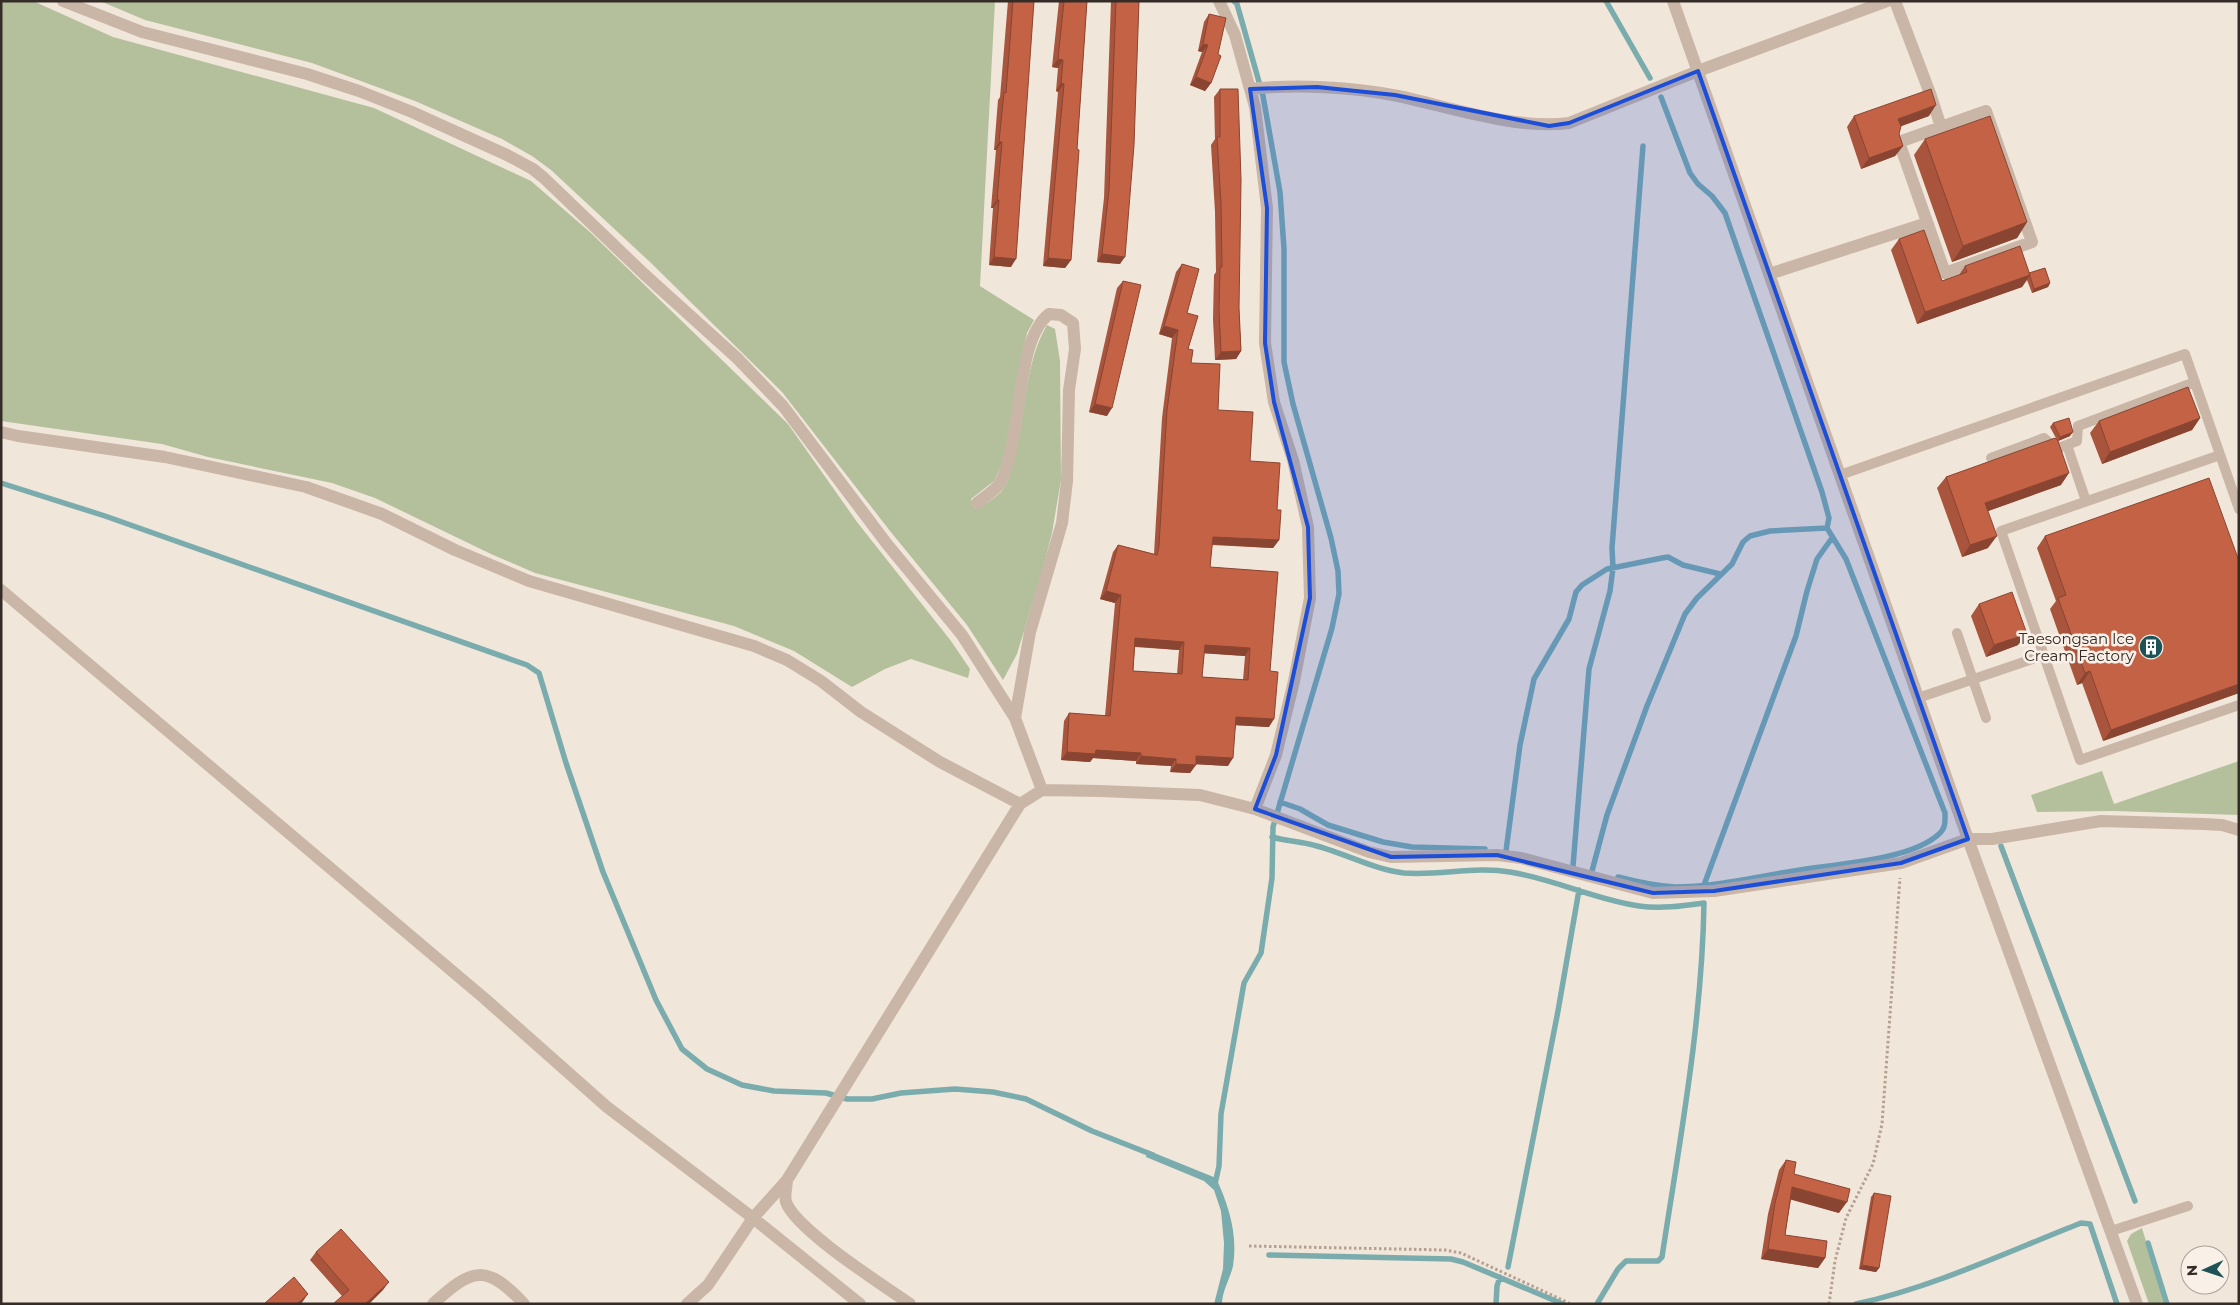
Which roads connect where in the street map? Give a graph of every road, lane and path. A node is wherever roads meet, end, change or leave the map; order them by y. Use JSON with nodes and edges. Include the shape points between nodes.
{"nodes":[{"id":1,"x":62,"y":1,"type":"edge"},
{"id":2,"x":1219,"y":1,"type":"edge"},
{"id":3,"x":1673,"y":1,"type":"edge"},
{"id":4,"x":1887,"y":1,"type":"edge"},
{"id":5,"x":1895,"y":1,"type":"edge"},
{"id":6,"x":1698,"y":71,"type":"junction"},
{"id":7,"x":1252,"y":89,"type":"junction"},
{"id":8,"x":1941,"y":127,"type":"junction"},
{"id":9,"x":1927,"y":223,"type":"junction"},
{"id":10,"x":1769,"y":274,"type":"junction"},
{"id":11,"x":2195,"y":382,"type":"junction"},
{"id":12,"x":1,"y":432,"type":"edge"},
{"id":13,"x":2067,"y":445,"type":"junction"},
{"id":14,"x":2220,"y":455,"type":"junction"},
{"id":15,"x":1991,"y":458,"type":"dead end"},
{"id":16,"x":1840,"y":474,"type":"junction"},
{"id":17,"x":2086,"y":502,"type":"junction"},
{"id":18,"x":977,"y":503,"type":"dead end"},
{"id":19,"x":2239,"y":509,"type":"edge"},
{"id":20,"x":1,"y":590,"type":"edge"},
{"id":21,"x":1957,"y":633,"type":"dead end"},
{"id":22,"x":2044,"y":655,"type":"junction"},
{"id":23,"x":1972,"y":680,"type":"junction"},
{"id":24,"x":1918,"y":698,"type":"junction"},
{"id":25,"x":2239,"y":705,"type":"edge"},
{"id":26,"x":1015,"y":718,"type":"junction"},
{"id":27,"x":1986,"y":718,"type":"dead end"},
{"id":28,"x":1042,"y":790,"type":"junction"},
{"id":29,"x":1020,"y":804,"type":"junction"},
{"id":30,"x":1261,"y":811,"type":"junction"},
{"id":31,"x":2239,"y":830,"type":"edge"},
{"id":32,"x":1968,"y":839,"type":"junction"},
{"id":33,"x":1901,"y":863,"type":"junction"},
{"id":34,"x":787,"y":1180,"type":"junction"},
{"id":35,"x":2188,"y":1206,"type":"dead end"},
{"id":36,"x":753,"y":1218,"type":"junction"},
{"id":37,"x":2110,"y":1231,"type":"junction"},
{"id":38,"x":1249,"y":1246,"type":"dead end"},
{"id":39,"x":433,"y":1304,"type":"edge"},
{"id":40,"x":524,"y":1304,"type":"edge"},
{"id":41,"x":687,"y":1304,"type":"edge"},
{"id":42,"x":860,"y":1304,"type":"edge"},
{"id":43,"x":910,"y":1304,"type":"edge"},
{"id":44,"x":1571,"y":1304,"type":"edge"},
{"id":45,"x":1829,"y":1304,"type":"edge"},
{"id":46,"x":2137,"y":1304,"type":"edge"}],
"edges":[{"from":1,"to":26,"type":"street","via":[[142,32],[307,74],[359,92],[412,112],[533,169],[737,358],[783,406],[887,544],[962,635]]},
{"from":2,"to":7,"type":"street","via":[[1235,35]]},
{"from":3,"to":6,"type":"street"},
{"from":4,"to":6,"type":"street"},
{"from":5,"to":8,"type":"street"},
{"from":6,"to":7,"type":"street","via":[[1569,123],[1549,126],[1395,95],[1317,87]]},
{"from":6,"to":10,"type":"street"},
{"from":7,"to":30,"type":"street","via":[[1266,208],[1265,343],[1274,402],[1293,460],[1308,527],[1310,598],[1294,681]]},
{"from":8,"to":9,"type":"street","via":[[1899,142]]},
{"from":8,"to":9,"type":"street","via":[[1986,111],[2032,242],[1945,273]]},
{"from":9,"to":10,"type":"street"},
{"from":10,"to":16,"type":"street"},
{"from":11,"to":13,"type":"lane","via":[[2078,426],[2076,441]]},
{"from":11,"to":14,"type":"lane"},
{"from":11,"to":16,"type":"lane","via":[[2185,354]]},
{"from":12,"to":29,"type":"street","via":[[165,456],[306,487],[382,514],[529,581],[754,646],[821,681],[861,712],[940,762]]},
{"from":13,"to":15,"type":"lane","via":[[2056,449],[2044,438]]},
{"from":13,"to":17,"type":"lane"},
{"from":14,"to":17,"type":"lane"},
{"from":14,"to":19,"type":"lane"},
{"from":16,"to":24,"type":"street"},
{"from":17,"to":22,"type":"lane","via":[[2001,531]]},
{"from":18,"to":26,"type":"street","via":[[999,485],[1008,464],[1033,336],[1041,320],[1049,314],[1062,314],[1073,323],[1075,332],[1069,390],[1067,481],[1062,523],[1030,632]]},
{"from":20,"to":36,"type":"street","via":[[484,998],[606,1107]]},
{"from":21,"to":23,"type":"lane"},
{"from":22,"to":23,"type":"lane"},
{"from":22,"to":25,"type":"lane","via":[[2080,760]]},
{"from":23,"to":24,"type":"lane"},
{"from":23,"to":27,"type":"lane"},
{"from":24,"to":32,"type":"street"},
{"from":26,"to":28,"type":"street"},
{"from":28,"to":29,"type":"street"},
{"from":28,"to":30,"type":"street","via":[[1200,795]]},
{"from":29,"to":34,"type":"street"},
{"from":30,"to":33,"type":"street","via":[[1369,852],[1391,857],[1497,855],[1521,858],[1653,894],[1714,890]]},
{"from":31,"to":32,"type":"street","via":[[2222,825],[2101,821],[1992,839]]},
{"from":32,"to":33,"type":"street"},
{"from":32,"to":37,"type":"street"},
{"from":33,"to":45,"type":"path","via":[[1882,1124],[1873,1164],[1846,1218]]},
{"from":34,"to":36,"type":"street"},
{"from":34,"to":43,"type":"street","via":[[786,1201],[796,1216],[827,1245]]},
{"from":35,"to":37,"type":"lane"},
{"from":36,"to":41,"type":"street","via":[[708,1285]]},
{"from":36,"to":42,"type":"street"},
{"from":37,"to":46,"type":"street"},
{"from":38,"to":44,"type":"path","via":[[1461,1253]]},
{"from":39,"to":40,"type":"street","via":[[466,1278],[482,1274],[497,1279]]}]}
